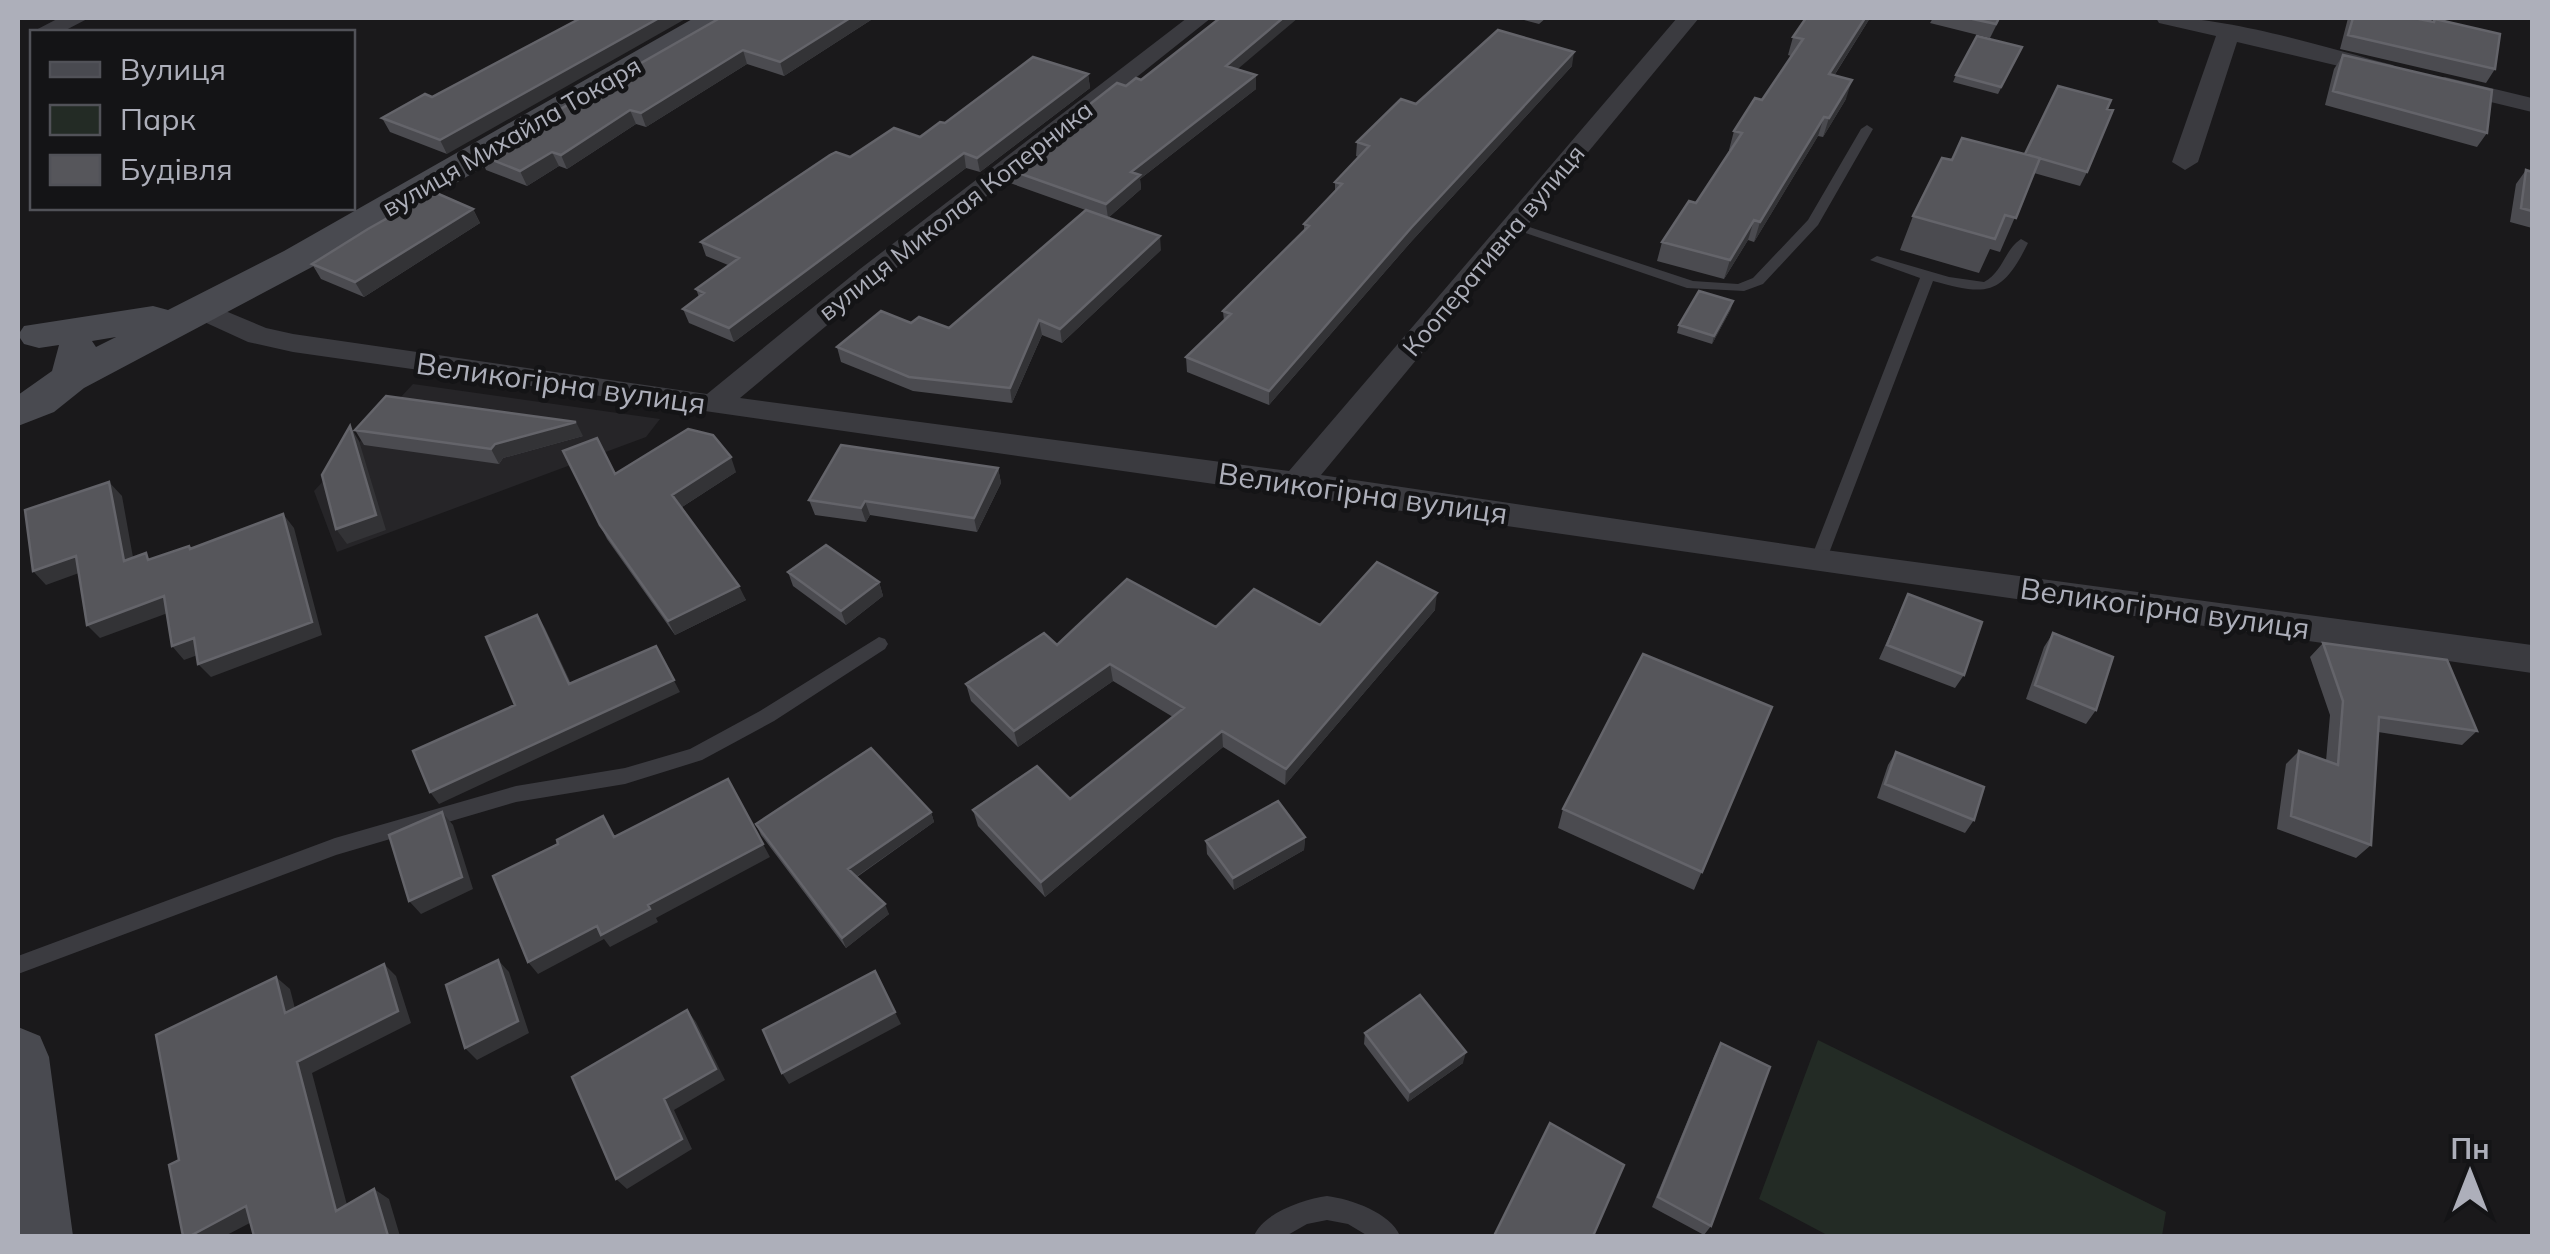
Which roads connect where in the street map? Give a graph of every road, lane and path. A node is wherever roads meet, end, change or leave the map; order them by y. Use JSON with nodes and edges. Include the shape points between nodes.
{"nodes":[{"id":1,"x":78,"y":18,"type":"edge"},
{"id":2,"x":716,"y":18,"type":"edge"},
{"id":3,"x":1200,"y":18,"type":"edge"},
{"id":4,"x":1688,"y":18,"type":"edge"},
{"id":5,"x":2167,"y":18,"type":"edge"},
{"id":6,"x":47,"y":30,"type":"edge"},
{"id":7,"x":2230,"y":32,"type":"junction"},
{"id":8,"x":2532,"y":105,"type":"edge"},
{"id":9,"x":1867,"y":129,"type":"dead end"},
{"id":10,"x":2185,"y":162,"type":"dead end"},
{"id":11,"x":1512,"y":226,"type":"junction"},
{"id":12,"x":2022,"y":244,"type":"edge"},
{"id":13,"x":1878,"y":260,"type":"dead end"},
{"id":14,"x":1928,"y":276,"type":"junction"},
{"id":15,"x":199,"y":309,"type":"junction"},
{"id":16,"x":23,"y":336,"type":"edge"},
{"id":17,"x":36,"y":404,"type":"edge"},
{"id":18,"x":713,"y":406,"type":"junction"},
{"id":19,"x":1297,"y":483,"type":"junction"},
{"id":20,"x":1818,"y":560,"type":"junction"},
{"id":21,"x":879,"y":644,"type":"dead end"},
{"id":22,"x":2532,"y":658,"type":"edge"},
{"id":23,"x":18,"y":965,"type":"edge"},
{"id":24,"x":18,"y":1057,"type":"edge"},
{"id":25,"x":31,"y":1222,"type":"edge"},
{"id":26,"x":1266,"y":1236,"type":"edge"},
{"id":27,"x":1388,"y":1236,"type":"edge"}],
"edges":[{"from":1,"to":6,"type":"street"},
{"from":2,"to":15,"type":"street","name":"вулиця Михайла Токаря"},
{"from":3,"to":18,"type":"street","name":"вулиця Миколая Коперника"},
{"from":4,"to":11,"type":"street","name":"Кооперативна вулиця"},
{"from":5,"to":7,"type":"street"},
{"from":7,"to":8,"type":"street"},
{"from":7,"to":10,"type":"street"},
{"from":9,"to":11,"type":"lane","via":[[1813,222],[1758,281],[1739,288],[1692,285]]},
{"from":11,"to":19,"type":"street","name":"Кооперативна вулиця"},
{"from":12,"to":14,"type":"lane","via":[[2006,277],[1990,286]]},
{"from":13,"to":14,"type":"lane"},
{"from":14,"to":20,"type":"lane"},
{"from":15,"to":16,"type":"street","name":"вулиця Михайла Токаря","via":[[97,330]]},
{"from":15,"to":17,"type":"street","name":"вулиця Михайла Токаря"},
{"from":15,"to":18,"type":"street","name":"Великогірна вулиця","via":[[258,336],[293,343]]},
{"from":16,"to":17,"type":"street","via":[[72,343],[78,352],[78,364]]},
{"from":18,"to":19,"type":"street","name":"Великогірна вулиця"},
{"from":19,"to":20,"type":"street","name":"Великогірна вулиця"},
{"from":20,"to":22,"type":"street","name":"Великогірна вулиця"},
{"from":21,"to":23,"type":"lane","via":[[696,755],[625,776],[516,794],[335,847]]},
{"from":24,"to":25,"type":"street"},
{"from":26,"to":27,"type":"lane","via":[[1308,1209],[1333,1206],[1359,1214]]}]}
